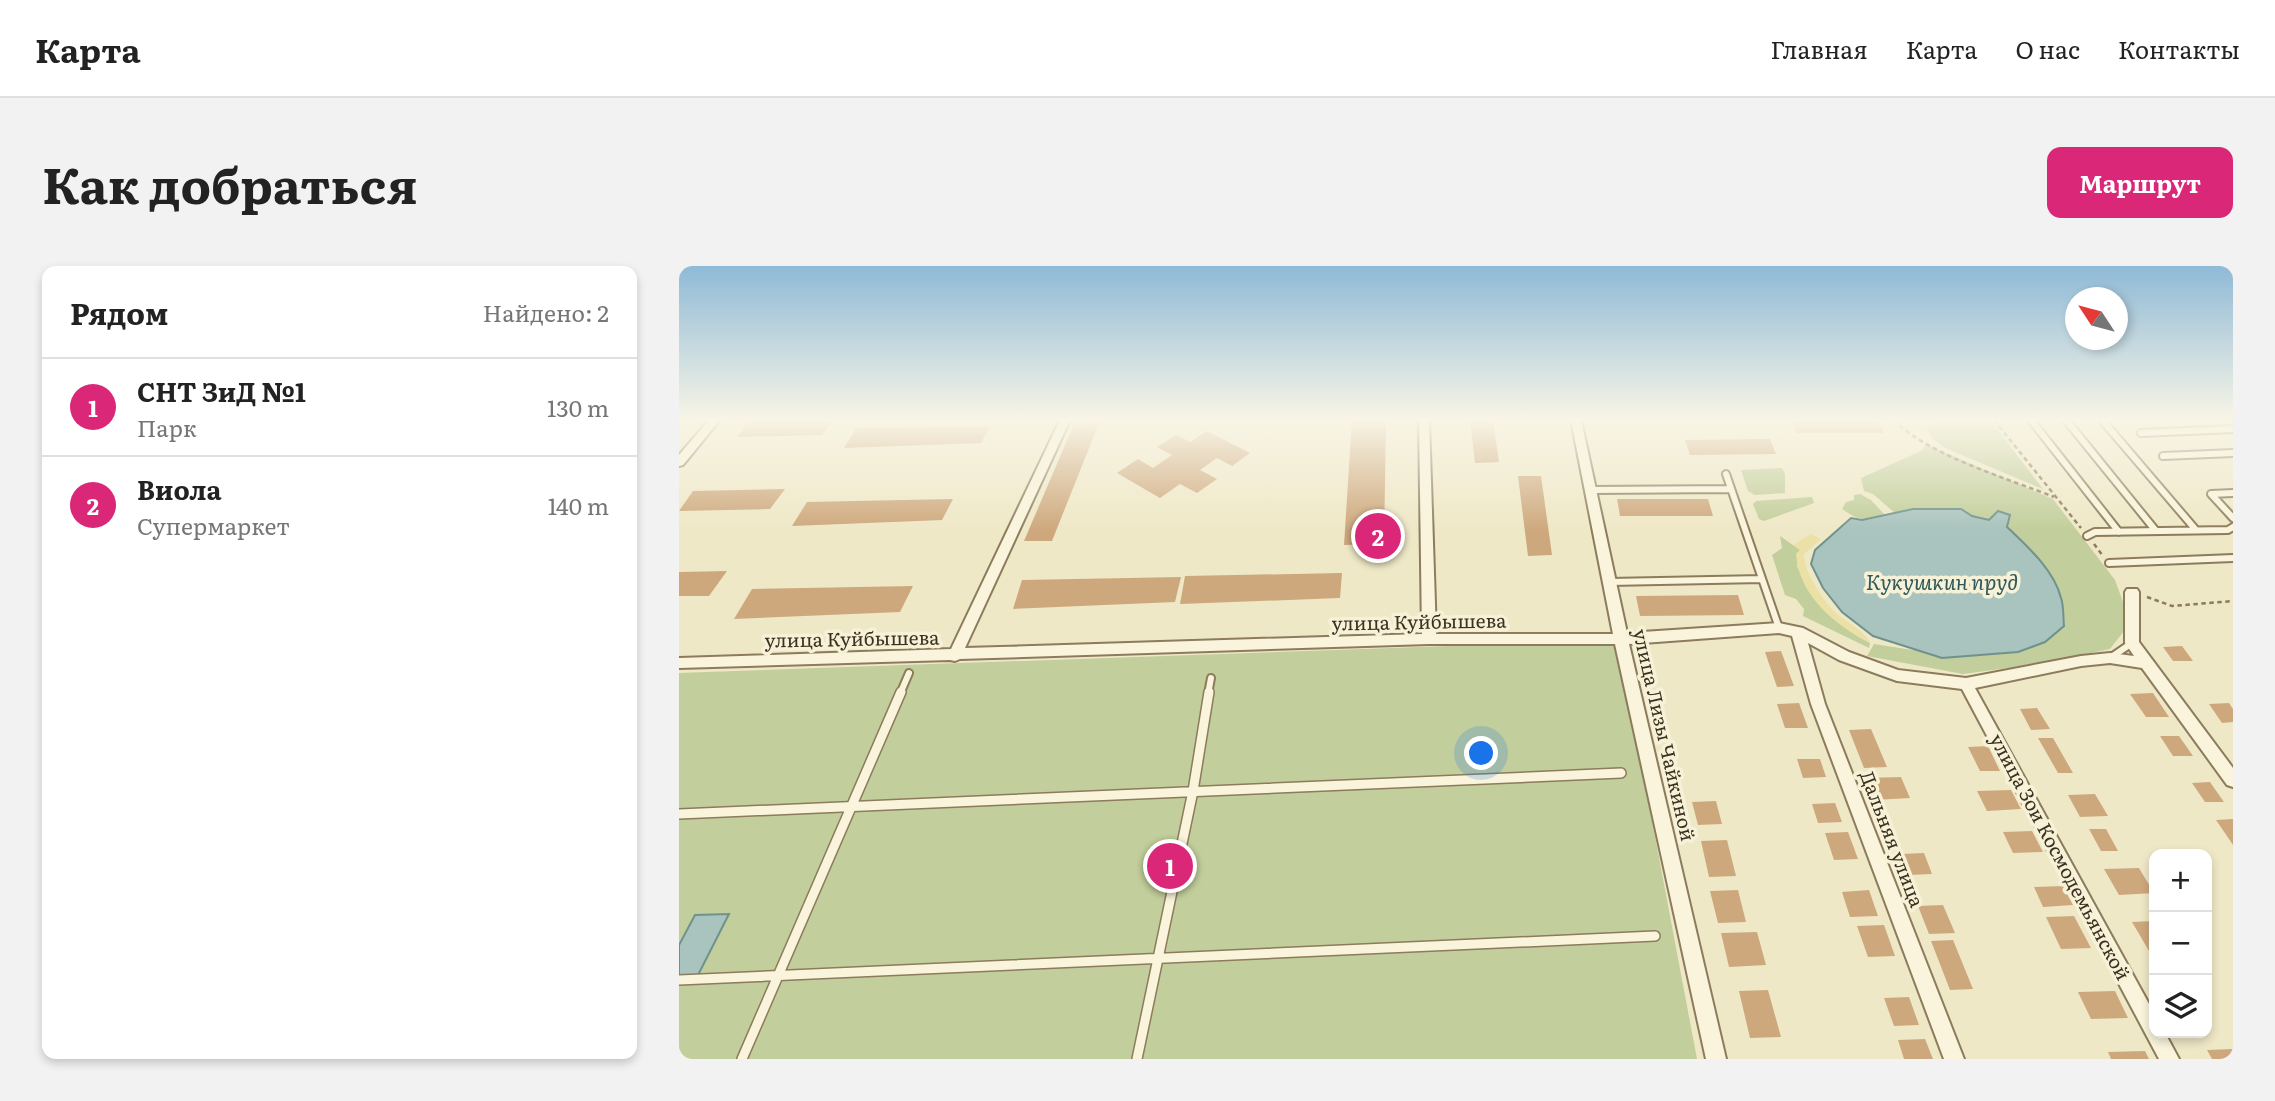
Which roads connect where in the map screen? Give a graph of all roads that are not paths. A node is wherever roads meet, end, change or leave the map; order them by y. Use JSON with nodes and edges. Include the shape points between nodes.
{"nodes":[{"id":1,"x":1048,"y":457,"type":"edge"},
{"id":2,"x":1425,"y":457,"type":"edge"},
{"id":3,"x":1584,"y":457,"type":"edge"},
{"id":4,"x":2060,"y":457,"type":"edge"},
{"id":5,"x":2096,"y":457,"type":"edge"},
{"id":6,"x":2134,"y":457,"type":"edge"},
{"id":7,"x":1725,"y":474,"type":"dead end"},
{"id":8,"x":1731,"y":489,"type":"junction"},
{"id":9,"x":1591,"y":490,"type":"junction"},
{"id":10,"x":2233,"y":493,"type":"edge"},
{"id":11,"x":2233,"y":518,"type":"edge"},
{"id":12,"x":2233,"y":527,"type":"edge"},
{"id":13,"x":2196,"y":530,"type":"junction"},
{"id":14,"x":2156,"y":531,"type":"junction"},
{"id":15,"x":2119,"y":532,"type":"junction"},
{"id":16,"x":2087,"y":536,"type":"road end"},
{"id":17,"x":2233,"y":558,"type":"edge"},
{"id":18,"x":2109,"y":564,"type":"road end"},
{"id":19,"x":1762,"y":579,"type":"junction"},
{"id":20,"x":1609,"y":582,"type":"junction"},
{"id":21,"x":2132,"y":592,"type":"road end"},
{"id":22,"x":1779,"y":628,"type":"junction"},
{"id":23,"x":1798,"y":632,"type":"junction"},
{"id":24,"x":1429,"y":639,"type":"junction"},
{"id":25,"x":1621,"y":639,"type":"junction"},
{"id":26,"x":2132,"y":643,"type":"junction"},
{"id":27,"x":955,"y":656,"type":"junction"},
{"id":28,"x":2110,"y":658,"type":"junction"},
{"id":29,"x":679,"y":663,"type":"edge"},
{"id":30,"x":2147,"y":663,"type":"junction"},
{"id":31,"x":909,"y":673,"type":"dead end"},
{"id":32,"x":1210,"y":678,"type":"dead end"},
{"id":33,"x":1966,"y":684,"type":"junction"},
{"id":34,"x":1621,"y":773,"type":"dead end"},
{"id":35,"x":2233,"y":780,"type":"edge"},
{"id":36,"x":1193,"y":791,"type":"junction"},
{"id":37,"x":851,"y":806,"type":"junction"},
{"id":38,"x":679,"y":814,"type":"edge"},
{"id":39,"x":1655,"y":936,"type":"dead end"},
{"id":40,"x":1157,"y":958,"type":"junction"},
{"id":41,"x":778,"y":975,"type":"junction"},
{"id":42,"x":679,"y":979,"type":"edge"},
{"id":43,"x":2149,"y":1021,"type":"edge"},
{"id":44,"x":2158,"y":1038,"type":"edge"},
{"id":45,"x":742,"y":1059,"type":"edge"},
{"id":46,"x":1137,"y":1059,"type":"edge"},
{"id":47,"x":1716,"y":1059,"type":"edge"},
{"id":48,"x":1954,"y":1059,"type":"edge"},
{"id":49,"x":2169,"y":1059,"type":"edge"}],
"edges":[{"from":1,"to":27,"type":"street"},
{"from":2,"to":24,"type":"street"},
{"from":3,"to":9,"type":"street","name":"улица Лизы Чайкиной"},
{"from":4,"to":15,"type":"lane"},
{"from":5,"to":14,"type":"lane"},
{"from":6,"to":13,"type":"lane"},
{"from":7,"to":8,"type":"lane"},
{"from":8,"to":9,"type":"lane"},
{"from":8,"to":19,"type":"lane"},
{"from":9,"to":20,"type":"street","name":"улица Лизы Чайкиной"},
{"from":10,"to":11,"type":"lane","via":[[2211,494]]},
{"from":12,"to":13,"type":"lane"},
{"from":13,"to":14,"type":"lane"},
{"from":14,"to":15,"type":"lane"},
{"from":15,"to":16,"type":"lane"},
{"from":17,"to":18,"type":"lane"},
{"from":19,"to":20,"type":"lane"},
{"from":19,"to":22,"type":"lane"},
{"from":20,"to":25,"type":"street","name":"улица Лизы Чайкиной"},
{"from":21,"to":26,"type":"street"},
{"from":22,"to":23,"type":"street","name":"улица Куйбышева"},
{"from":22,"to":25,"type":"street","name":"улица Куйбышева"},
{"from":23,"to":33,"type":"street","name":"улица Куйбышева","via":[[1844,656],[1897,675]]},
{"from":23,"to":48,"type":"street","name":"Дальняя улица","via":[[1818,704]]},
{"from":24,"to":25,"type":"street","name":"улица Куйбышева"},
{"from":24,"to":27,"type":"street","name":"улица Куйбышева"},
{"from":25,"to":47,"type":"street","name":"улица Лизы Чайкиной"},
{"from":26,"to":28,"type":"lane"},
{"from":26,"to":30,"type":"street"},
{"from":27,"to":29,"type":"street","name":"улица Куйбышева"},
{"from":28,"to":30,"type":"street","name":"улица Куйбышева"},
{"from":28,"to":33,"type":"street","name":"улица Куйбышева"},
{"from":30,"to":35,"type":"street"},
{"from":31,"to":37,"type":"lane"},
{"from":32,"to":36,"type":"lane"},
{"from":33,"to":43,"type":"street","name":"улица Зои Космодемьянской"},
{"from":34,"to":36,"type":"lane"},
{"from":36,"to":37,"type":"lane"},
{"from":36,"to":40,"type":"lane"},
{"from":37,"to":38,"type":"lane"},
{"from":37,"to":41,"type":"lane"},
{"from":39,"to":40,"type":"lane"},
{"from":40,"to":41,"type":"lane"},
{"from":40,"to":46,"type":"lane"},
{"from":41,"to":42,"type":"lane"},
{"from":41,"to":45,"type":"lane"},
{"from":44,"to":49,"type":"street","name":"улица Зои Космодемьянской"}]}
